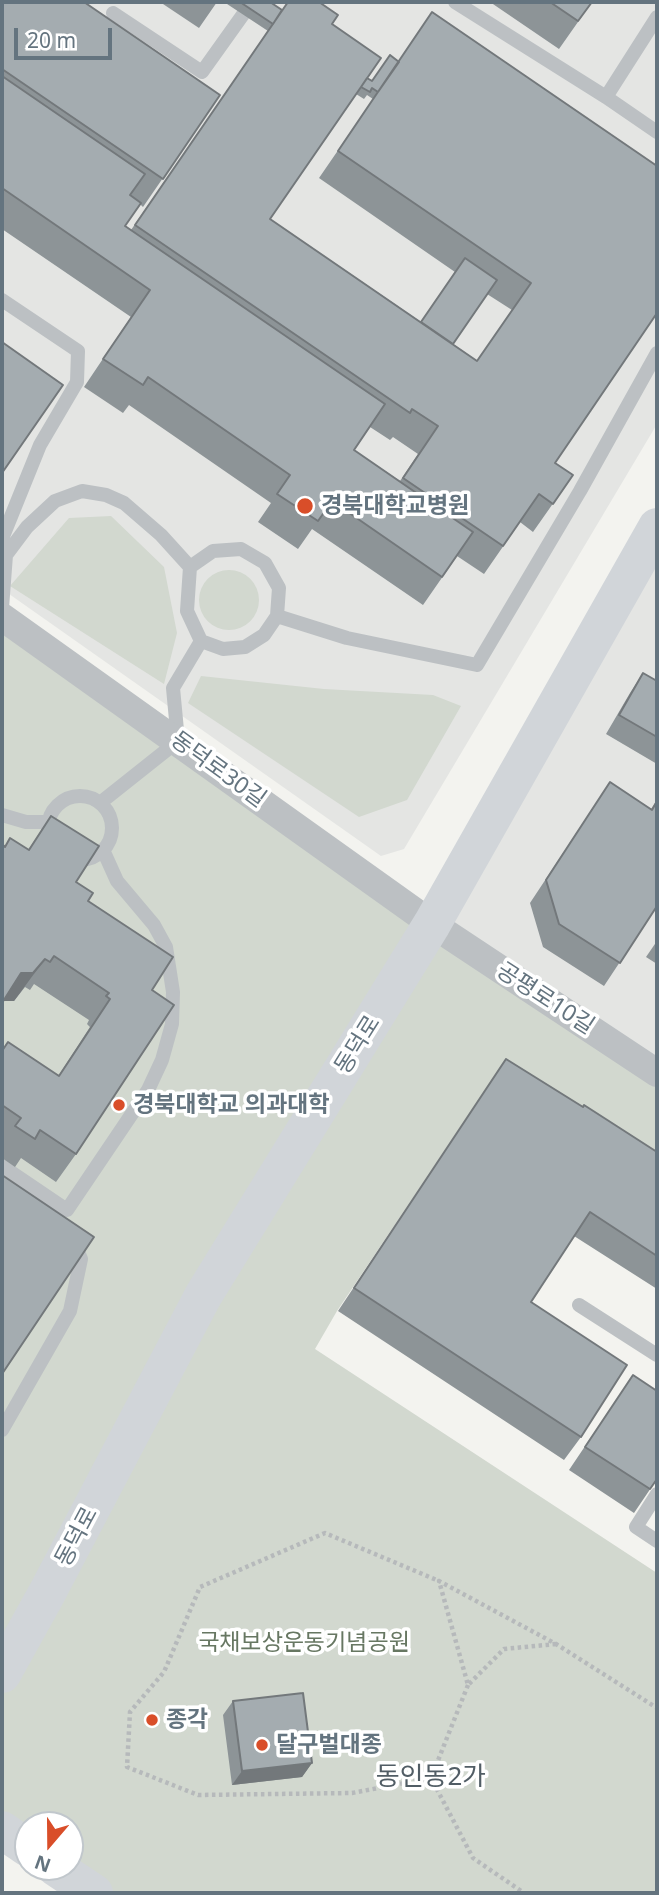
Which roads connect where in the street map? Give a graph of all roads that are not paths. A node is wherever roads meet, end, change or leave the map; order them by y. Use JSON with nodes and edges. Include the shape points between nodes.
{"nodes":[{"id":1,"x":251,"y":2,"type":"edge"},
{"id":2,"x":455,"y":2,"type":"edge"},
{"id":3,"x":113,"y":13,"type":"dead end"},
{"id":4,"x":657,"y":17,"type":"edge"},
{"id":5,"x":606,"y":97,"type":"junction"},
{"id":6,"x":657,"y":132,"type":"edge"},
{"id":7,"x":2,"y":300,"type":"edge"},
{"id":8,"x":657,"y":353,"type":"edge"},
{"id":9,"x":657,"y":527,"type":"edge"},
{"id":10,"x":2,"y":539,"type":"edge"},
{"id":11,"x":190,"y":567,"type":"junction"},
{"id":12,"x":2,"y":608,"type":"edge"},
{"id":13,"x":277,"y":616,"type":"junction"},
{"id":14,"x":2,"y":617,"type":"edge"},
{"id":15,"x":201,"y":641,"type":"junction"},
{"id":16,"x":178,"y":741,"type":"junction"},
{"id":17,"x":100,"y":803,"type":"junction"},
{"id":18,"x":2,"y":815,"type":"edge"},
{"id":19,"x":49,"y":822,"type":"junction"},
{"id":20,"x":103,"y":850,"type":"junction"},
{"id":21,"x":432,"y":924,"type":"junction"},
{"id":22,"x":657,"y":1073,"type":"edge"},
{"id":23,"x":2,"y":1166,"type":"edge"},
{"id":24,"x":67,"y":1210,"type":"junction"},
{"id":25,"x":579,"y":1305,"type":"dead end"},
{"id":26,"x":657,"y":1354,"type":"edge"},
{"id":27,"x":2,"y":1430,"type":"edge"},
{"id":28,"x":657,"y":1494,"type":"edge"},
{"id":29,"x":657,"y":1541,"type":"edge"},
{"id":30,"x":2,"y":1674,"type":"edge"},
{"id":31,"x":75,"y":1881,"type":"edge"},
{"id":32,"x":93,"y":1893,"type":"edge"}],
"edges":[{"from":1,"to":3,"type":"lane","via":[[202,72]]},
{"from":2,"to":5,"type":"lane"},
{"from":4,"to":5,"type":"lane"},
{"from":5,"to":6,"type":"lane"},
{"from":7,"to":10,"type":"lane","via":[[78,351],[77,382],[40,445]]},
{"from":8,"to":13,"type":"lane","via":[[477,666],[347,638]]},
{"from":9,"to":21,"type":"main road","name":"동덕로"},
{"from":11,"to":12,"type":"lane","via":[[124,503],[82,491],[55,501],[6,555]]},
{"from":11,"to":13,"type":"lane","via":[[212,551],[241,549],[265,564],[279,588]]},
{"from":11,"to":15,"type":"lane","via":[[187,611]]},
{"from":13,"to":15,"type":"lane","via":[[264,635],[245,647],[223,649]]},
{"from":14,"to":16,"type":"street","name":"동덕로30길"},
{"from":15,"to":16,"type":"lane","via":[[173,688]]},
{"from":16,"to":17,"type":"lane"},
{"from":16,"to":21,"type":"street","name":"동덕로30길"},
{"from":17,"to":19,"type":"lane","via":[[69,798],[52,812]]},
{"from":17,"to":20,"type":"lane","via":[[111,820]]},
{"from":18,"to":19,"type":"lane"},
{"from":19,"to":20,"type":"lane","via":[[51,842],[66,856],[85,859]]},
{"from":20,"to":24,"type":"lane","via":[[117,881],[166,947],[172,1024],[148,1090]]},
{"from":21,"to":22,"type":"street","name":"공평로10길"},
{"from":21,"to":30,"type":"main road","name":"동덕로","via":[[203,1296]]},
{"from":23,"to":24,"type":"lane"},
{"from":24,"to":27,"type":"lane","via":[[81,1259],[70,1311]]},
{"from":25,"to":26,"type":"lane"},
{"from":28,"to":29,"type":"lane","via":[[636,1527]]},
{"from":31,"to":32,"type":"main road"}]}
